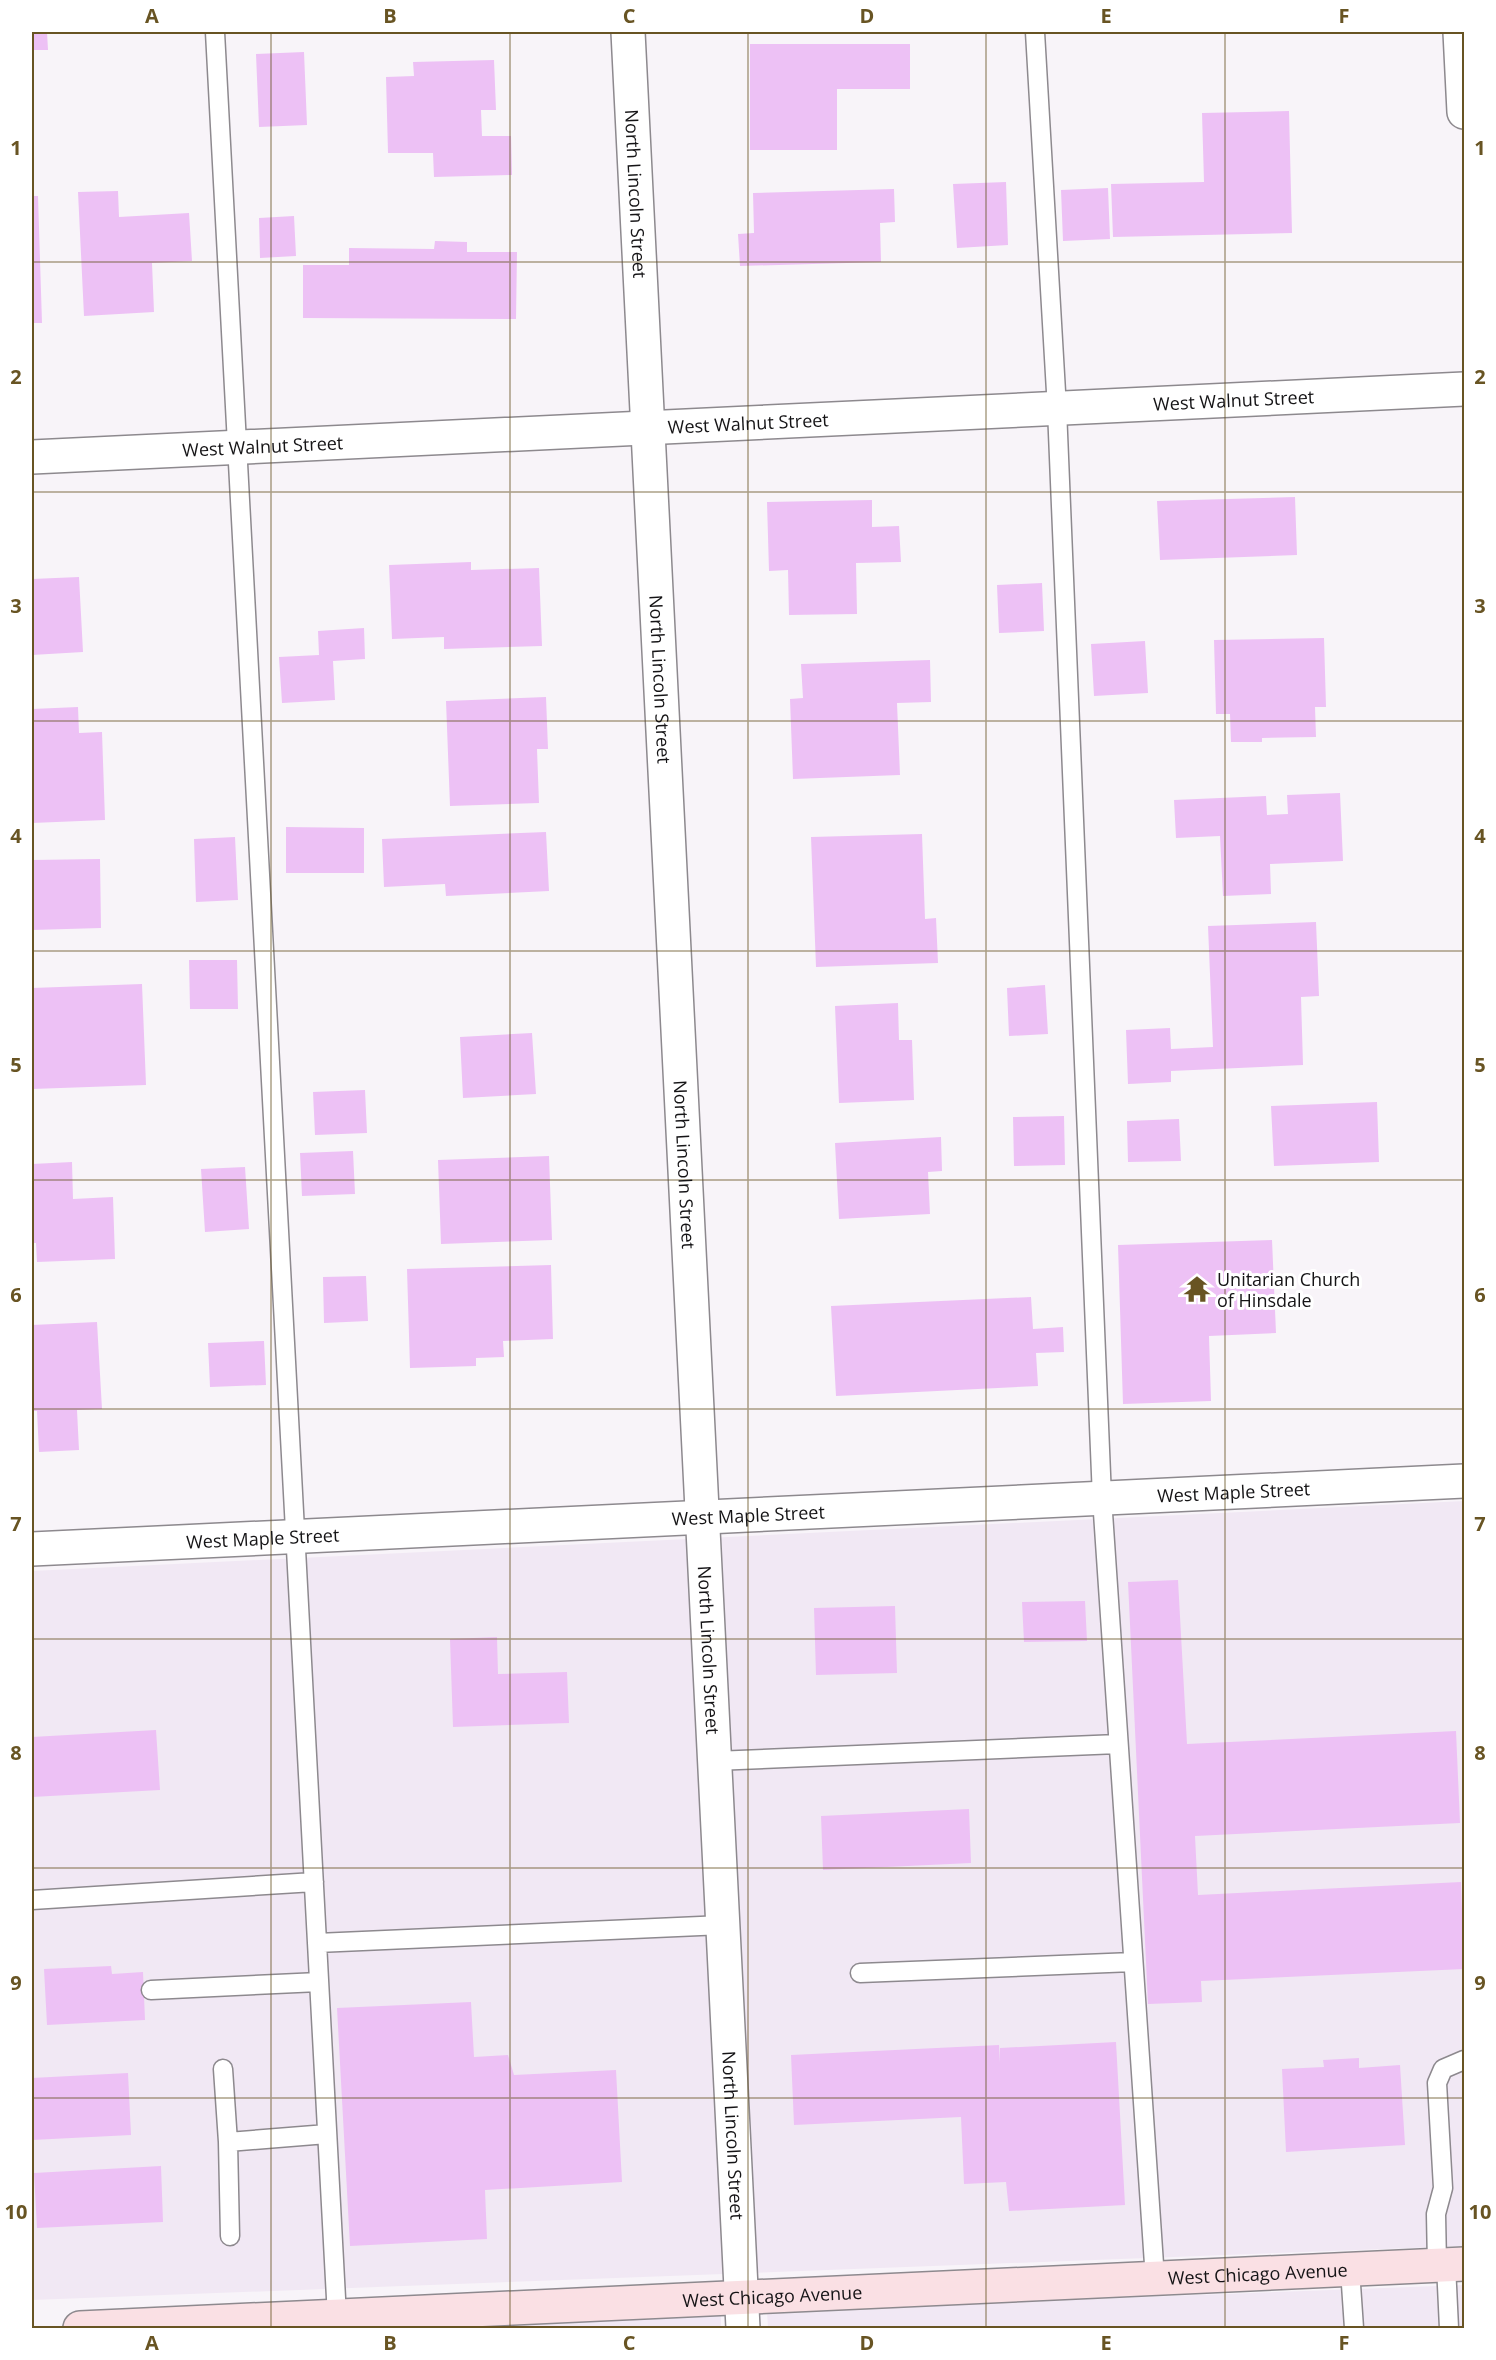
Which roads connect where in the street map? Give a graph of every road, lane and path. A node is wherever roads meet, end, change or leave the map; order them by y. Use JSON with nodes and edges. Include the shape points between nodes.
{"nodes":[{"id":1,"x":215,"y":32,"type":"edge"},
{"id":2,"x":628,"y":32,"type":"edge"},
{"id":3,"x":1035,"y":32,"type":"edge"},
{"id":4,"x":1460,"y":32,"type":"edge"},
{"id":5,"x":1464,"y":112,"type":"edge"},
{"id":6,"x":1464,"y":389,"type":"edge"},
{"id":7,"x":1057,"y":409,"type":"junction"},
{"id":8,"x":648,"y":428,"type":"junction"},
{"id":9,"x":238,"y":447,"type":"junction"},
{"id":10,"x":32,"y":457,"type":"edge"},
{"id":11,"x":1464,"y":1481,"type":"edge"},
{"id":12,"x":1102,"y":1498,"type":"junction"},
{"id":13,"x":702,"y":1517,"type":"junction"},
{"id":14,"x":296,"y":1537,"type":"junction"},
{"id":15,"x":32,"y":1549,"type":"edge"},
{"id":16,"x":1118,"y":1744,"type":"junction"},
{"id":17,"x":714,"y":1761,"type":"junction"},
{"id":18,"x":314,"y":1882,"type":"junction"},
{"id":19,"x":32,"y":1900,"type":"edge"},
{"id":20,"x":723,"y":1925,"type":"junction"},
{"id":21,"x":317,"y":1943,"type":"junction"},
{"id":22,"x":1133,"y":1962,"type":"junction"},
{"id":23,"x":860,"y":1973,"type":"dead end"},
{"id":24,"x":319,"y":1982,"type":"junction"},
{"id":25,"x":151,"y":1990,"type":"dead end"},
{"id":26,"x":1464,"y":2060,"type":"edge"},
{"id":27,"x":223,"y":2069,"type":"dead end"},
{"id":28,"x":327,"y":2134,"type":"junction"},
{"id":29,"x":228,"y":2142,"type":"junction"},
{"id":30,"x":230,"y":2236,"type":"dead end"},
{"id":31,"x":1449,"y":2265,"type":"edge"},
{"id":32,"x":1350,"y":2270,"type":"junction"},
{"id":33,"x":1155,"y":2279,"type":"junction"},
{"id":34,"x":742,"y":2313,"type":"edge"},
{"id":35,"x":337,"y":2317,"type":"junction"},
{"id":36,"x":80,"y":2328,"type":"edge"},
{"id":37,"x":1354,"y":2328,"type":"edge"},
{"id":38,"x":1449,"y":2328,"type":"edge"}],
"edges":[{"from":1,"to":9,"type":"lane"},
{"from":2,"to":8,"type":"street","name":"North Lincoln Street"},
{"from":3,"to":7,"type":"lane"},
{"from":4,"to":5,"type":"street"},
{"from":6,"to":7,"type":"street","name":"West Walnut Street"},
{"from":7,"to":8,"type":"street","name":"West Walnut Street"},
{"from":7,"to":12,"type":"lane"},
{"from":8,"to":9,"type":"street","name":"West Walnut Street"},
{"from":8,"to":13,"type":"street","name":"North Lincoln Street"},
{"from":9,"to":10,"type":"street","name":"West Walnut Street"},
{"from":9,"to":14,"type":"lane"},
{"from":11,"to":12,"type":"street","name":"West Maple Street"},
{"from":12,"to":13,"type":"street","name":"West Maple Street"},
{"from":12,"to":16,"type":"lane"},
{"from":13,"to":14,"type":"street","name":"West Maple Street"},
{"from":13,"to":17,"type":"street","name":"North Lincoln Street"},
{"from":14,"to":15,"type":"street","name":"West Maple Street"},
{"from":14,"to":18,"type":"lane"},
{"from":16,"to":17,"type":"lane"},
{"from":16,"to":22,"type":"lane"},
{"from":17,"to":20,"type":"street","name":"North Lincoln Street"},
{"from":18,"to":19,"type":"lane"},
{"from":18,"to":21,"type":"lane"},
{"from":20,"to":21,"type":"lane"},
{"from":20,"to":34,"type":"street","name":"North Lincoln Street"},
{"from":21,"to":24,"type":"lane"},
{"from":22,"to":23,"type":"lane"},
{"from":22,"to":33,"type":"lane"},
{"from":24,"to":25,"type":"lane"},
{"from":24,"to":28,"type":"lane"},
{"from":26,"to":31,"type":"lane","via":[[1443,2069],[1437,2083],[1443,2188],[1436,2214]]},
{"from":27,"to":29,"type":"lane"},
{"from":28,"to":29,"type":"lane"},
{"from":28,"to":35,"type":"lane"},
{"from":29,"to":30,"type":"lane"},
{"from":31,"to":32,"type":"main road","name":"West Chicago Avenue"},
{"from":31,"to":38,"type":"lane"},
{"from":32,"to":33,"type":"main road","name":"West Chicago Avenue"},
{"from":32,"to":37,"type":"lane"},
{"from":33,"to":34,"type":"main road","name":"West Chicago Avenue"},
{"from":34,"to":35,"type":"main road","name":"West Chicago Avenue"},
{"from":35,"to":36,"type":"main road","name":"West Chicago Avenue"}]}
